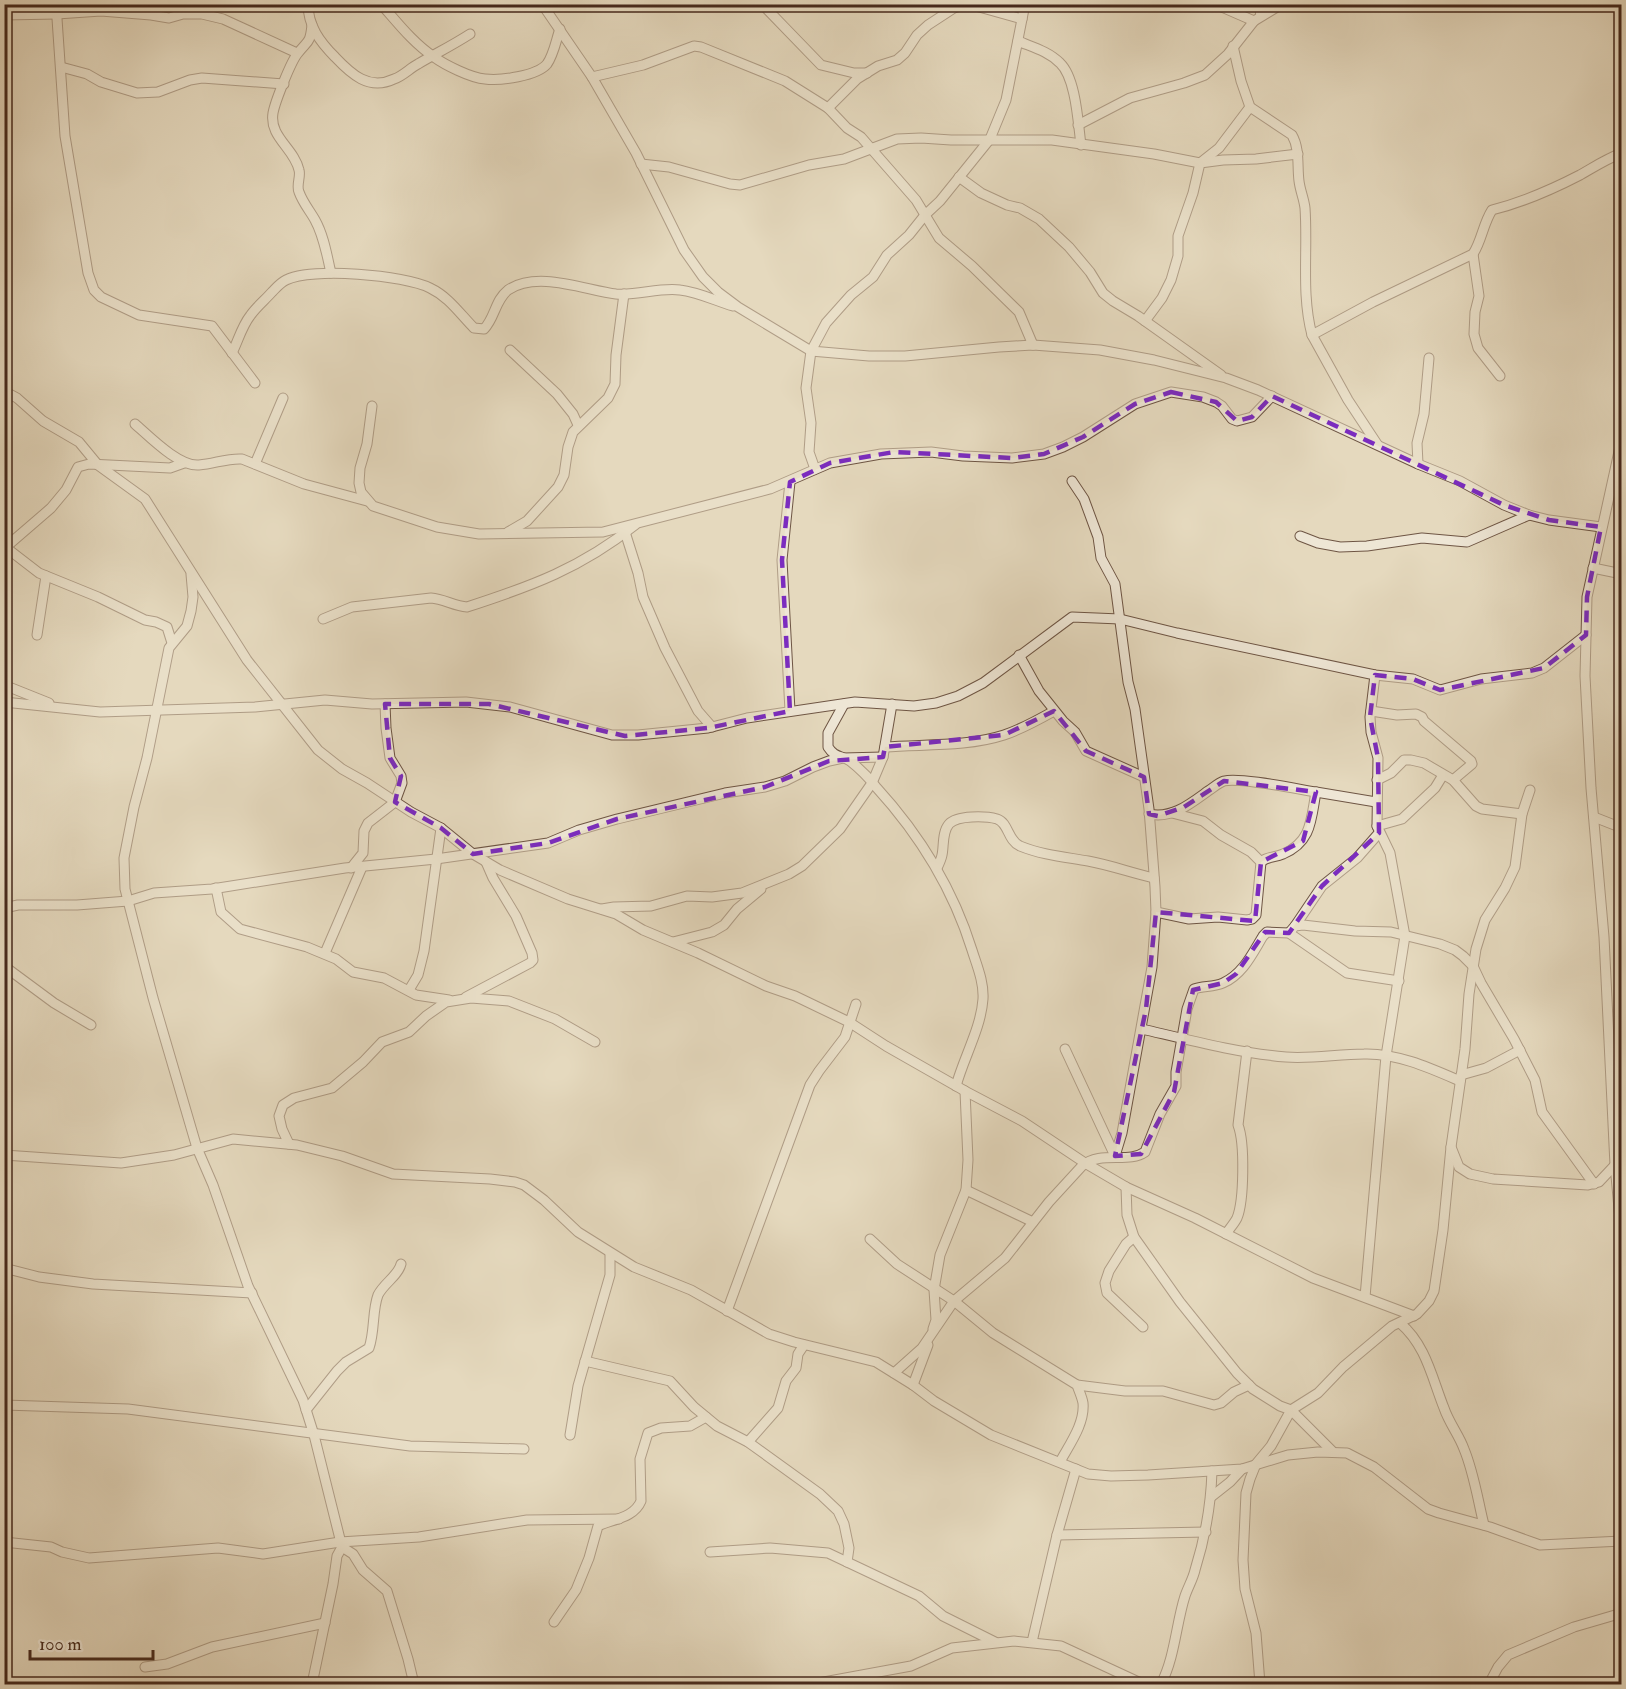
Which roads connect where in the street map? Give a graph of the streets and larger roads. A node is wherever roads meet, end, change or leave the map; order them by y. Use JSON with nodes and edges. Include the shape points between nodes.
{"nodes":[{"id":1,"x":308,"y":4,"type":"edge"},
{"id":2,"x":381,"y":4,"type":"edge"},
{"id":3,"x":542,"y":4,"type":"edge"},
{"id":4,"x":762,"y":4,"type":"edge"},
{"id":5,"x":1025,"y":4,"type":"edge"},
{"id":6,"x":1215,"y":4,"type":"edge"},
{"id":7,"x":1258,"y":4,"type":"edge"},
{"id":8,"x":1282,"y":4,"type":"edge"},
{"id":9,"x":57,"y":9,"type":"edge"},
{"id":10,"x":4,"y":15,"type":"edge"},
{"id":11,"x":1022,"y":19,"type":"junction"},
{"id":12,"x":1258,"y":19,"type":"junction"},
{"id":13,"x":312,"y":25,"type":"junction"},
{"id":14,"x":560,"y":29,"type":"junction"},
{"id":15,"x":470,"y":34,"type":"dead end"},
{"id":16,"x":1018,"y":41,"type":"junction"},
{"id":17,"x":1233,"y":46,"type":"junction"},
{"id":18,"x":297,"y":53,"type":"junction"},
{"id":19,"x":432,"y":56,"type":"junction"},
{"id":20,"x":61,"y":68,"type":"junction"},
{"id":21,"x":867,"y":73,"type":"junction"},
{"id":22,"x":592,"y":77,"type":"junction"},
{"id":23,"x":284,"y":84,"type":"junction"},
{"id":24,"x":1250,"y":107,"type":"junction"},
{"id":25,"x":828,"y":108,"type":"junction"},
{"id":26,"x":1078,"y":125,"type":"junction"},
{"id":27,"x":990,"y":139,"type":"junction"},
{"id":28,"x":1081,"y":145,"type":"junction"},
{"id":29,"x":873,"y":149,"type":"junction"},
{"id":30,"x":1622,"y":153,"type":"edge"},
{"id":31,"x":1298,"y":154,"type":"junction"},
{"id":32,"x":1200,"y":163,"type":"junction"},
{"id":33,"x":641,"y":164,"type":"junction"},
{"id":34,"x":959,"y":177,"type":"junction"},
{"id":35,"x":925,"y":215,"type":"junction"},
{"id":36,"x":1473,"y":254,"type":"junction"},
{"id":37,"x":331,"y":273,"type":"junction"},
{"id":38,"x":624,"y":294,"type":"junction"},
{"id":39,"x":738,"y":307,"type":"junction"},
{"id":40,"x":1145,"y":321,"type":"junction"},
{"id":41,"x":1312,"y":334,"type":"junction"},
{"id":42,"x":1033,"y":345,"type":"junction"},
{"id":43,"x":510,"y":350,"type":"dead end"},
{"id":44,"x":811,"y":351,"type":"junction"},
{"id":45,"x":232,"y":353,"type":"junction"},
{"id":46,"x":1429,"y":358,"type":"dead end"},
{"id":47,"x":1500,"y":376,"type":"dead end"},
{"id":48,"x":1226,"y":378,"type":"junction"},
{"id":49,"x":255,"y":383,"type":"dead end"},
{"id":50,"x":4,"y":391,"type":"edge"},
{"id":51,"x":1272,"y":396,"type":"junction"},
{"id":52,"x":283,"y":398,"type":"dead end"},
{"id":53,"x":372,"y":406,"type":"dead end"},
{"id":54,"x":135,"y":424,"type":"dead end"},
{"id":55,"x":578,"y":425,"type":"junction"},
{"id":56,"x":1622,"y":438,"type":"edge"},
{"id":57,"x":1379,"y":446,"type":"junction"},
{"id":58,"x":184,"y":463,"type":"junction"},
{"id":59,"x":255,"y":464,"type":"junction"},
{"id":60,"x":1418,"y":464,"type":"junction"},
{"id":61,"x":98,"y":465,"type":"junction"},
{"id":62,"x":815,"y":469,"type":"junction"},
{"id":63,"x":1072,"y":481,"type":"dead end"},
{"id":64,"x":790,"y":482,"type":"junction"},
{"id":65,"x":367,"y":501,"type":"junction"},
{"id":66,"x":1529,"y":515,"type":"junction"},
{"id":67,"x":638,"y":522,"type":"junction"},
{"id":68,"x":1601,"y":527,"type":"junction"},
{"id":69,"x":626,"y":532,"type":"junction"},
{"id":70,"x":503,"y":534,"type":"junction"},
{"id":71,"x":1300,"y":536,"type":"dead end"},
{"id":72,"x":6,"y":546,"type":"edge"},
{"id":73,"x":1593,"y":568,"type":"junction"},
{"id":74,"x":191,"y":574,"type":"junction"},
{"id":75,"x":1622,"y":574,"type":"edge"},
{"id":76,"x":46,"y":576,"type":"junction"},
{"id":77,"x":323,"y":619,"type":"dead end"},
{"id":78,"x":1120,"y":619,"type":"junction"},
{"id":79,"x":37,"y":635,"type":"dead end"},
{"id":80,"x":1586,"y":635,"type":"junction"},
{"id":81,"x":172,"y":643,"type":"junction"},
{"id":82,"x":1019,"y":655,"type":"junction"},
{"id":83,"x":1376,"y":675,"type":"junction"},
{"id":84,"x":4,"y":686,"type":"edge"},
{"id":85,"x":4,"y":702,"type":"edge"},
{"id":86,"x":283,"y":704,"type":"junction"},
{"id":87,"x":385,"y":704,"type":"junction"},
{"id":88,"x":844,"y":704,"type":"junction"},
{"id":89,"x":892,"y":704,"type":"junction"},
{"id":90,"x":65,"y":708,"type":"junction"},
{"id":91,"x":157,"y":709,"type":"junction"},
{"id":92,"x":790,"y":711,"type":"junction"},
{"id":93,"x":1054,"y":711,"type":"junction"},
{"id":94,"x":1371,"y":711,"type":"junction"},
{"id":95,"x":712,"y":727,"type":"junction"},
{"id":96,"x":885,"y":747,"type":"junction"},
{"id":97,"x":882,"y":757,"type":"junction"},
{"id":98,"x":843,"y":758,"type":"junction"},
{"id":99,"x":1443,"y":775,"type":"junction"},
{"id":100,"x":1144,"y":777,"type":"junction"},
{"id":101,"x":1377,"y":780,"type":"junction"},
{"id":102,"x":1453,"y":780,"type":"junction"},
{"id":103,"x":872,"y":783,"type":"junction"},
{"id":104,"x":1530,"y":790,"type":"dead end"},
{"id":105,"x":1316,"y":792,"type":"junction"},
{"id":106,"x":395,"y":802,"type":"junction"},
{"id":107,"x":1376,"y":802,"type":"junction"},
{"id":108,"x":1172,"y":813,"type":"junction"},
{"id":109,"x":1149,"y":814,"type":"junction"},
{"id":110,"x":1522,"y":814,"type":"junction"},
{"id":111,"x":1594,"y":817,"type":"junction"},
{"id":112,"x":441,"y":828,"type":"junction"},
{"id":113,"x":1622,"y":828,"type":"edge"},
{"id":114,"x":1378,"y":829,"type":"junction"},
{"id":115,"x":473,"y":854,"type":"junction"},
{"id":116,"x":436,"y":859,"type":"junction"},
{"id":117,"x":486,"y":862,"type":"junction"},
{"id":118,"x":1261,"y":862,"type":"junction"},
{"id":119,"x":362,"y":867,"type":"junction"},
{"id":120,"x":351,"y":868,"type":"junction"},
{"id":121,"x":937,"y":868,"type":"junction"},
{"id":122,"x":1154,"y":878,"type":"junction"},
{"id":123,"x":767,"y":883,"type":"junction"},
{"id":124,"x":216,"y":888,"type":"junction"},
{"id":125,"x":128,"y":901,"type":"junction"},
{"id":126,"x":5,"y":908,"type":"edge"},
{"id":127,"x":602,"y":909,"type":"junction"},
{"id":128,"x":1156,"y":912,"type":"junction"},
{"id":129,"x":1292,"y":930,"type":"junction"},
{"id":130,"x":1405,"y":936,"type":"junction"},
{"id":131,"x":673,"y":942,"type":"junction"},
{"id":132,"x":1476,"y":949,"type":"junction"},
{"id":133,"x":1455,"y":950,"type":"junction"},
{"id":134,"x":325,"y":954,"type":"junction"},
{"id":135,"x":4,"y":966,"type":"edge"},
{"id":136,"x":1473,"y":966,"type":"junction"},
{"id":137,"x":1399,"y":981,"type":"junction"},
{"id":138,"x":409,"y":990,"type":"junction"},
{"id":139,"x":462,"y":999,"type":"junction"},
{"id":140,"x":452,"y":1000,"type":"junction"},
{"id":141,"x":856,"y":1004,"type":"dead end"},
{"id":142,"x":849,"y":1022,"type":"junction"},
{"id":143,"x":91,"y":1025,"type":"dead end"},
{"id":144,"x":1142,"y":1029,"type":"junction"},
{"id":145,"x":1182,"y":1039,"type":"junction"},
{"id":146,"x":595,"y":1042,"type":"dead end"},
{"id":147,"x":1065,"y":1049,"type":"dead end"},
{"id":148,"x":1520,"y":1050,"type":"junction"},
{"id":149,"x":1247,"y":1051,"type":"junction"},
{"id":150,"x":1386,"y":1056,"type":"junction"},
{"id":151,"x":1622,"y":1075,"type":"edge"},
{"id":152,"x":1610,"y":1076,"type":"junction"},
{"id":153,"x":1461,"y":1078,"type":"junction"},
{"id":154,"x":956,"y":1086,"type":"junction"},
{"id":155,"x":965,"y":1091,"type":"junction"},
{"id":156,"x":1618,"y":1142,"type":"edge"},
{"id":157,"x":289,"y":1144,"type":"junction"},
{"id":158,"x":197,"y":1148,"type":"junction"},
{"id":159,"x":1451,"y":1148,"type":"junction"},
{"id":160,"x":4,"y":1155,"type":"edge"},
{"id":161,"x":1115,"y":1156,"type":"junction"},
{"id":162,"x":1085,"y":1163,"type":"junction"},
{"id":163,"x":1615,"y":1165,"type":"junction"},
{"id":164,"x":1594,"y":1184,"type":"junction"},
{"id":165,"x":1126,"y":1187,"type":"junction"},
{"id":166,"x":966,"y":1190,"type":"junction"},
{"id":167,"x":1033,"y":1222,"type":"junction"},
{"id":168,"x":1226,"y":1234,"type":"junction"},
{"id":169,"x":1134,"y":1237,"type":"junction"},
{"id":170,"x":870,"y":1239,"type":"dead end"},
{"id":171,"x":1622,"y":1241,"type":"edge"},
{"id":172,"x":610,"y":1253,"type":"junction"},
{"id":173,"x":401,"y":1264,"type":"dead end"},
{"id":174,"x":4,"y":1268,"type":"edge"},
{"id":175,"x":934,"y":1290,"type":"junction"},
{"id":176,"x":252,"y":1293,"type":"junction"},
{"id":177,"x":1365,"y":1297,"type":"junction"},
{"id":178,"x":954,"y":1301,"type":"junction"},
{"id":179,"x":727,"y":1311,"type":"junction"},
{"id":180,"x":1414,"y":1316,"type":"junction"},
{"id":181,"x":1400,"y":1323,"type":"junction"},
{"id":182,"x":1143,"y":1327,"type":"dead end"},
{"id":183,"x":932,"y":1334,"type":"junction"},
{"id":184,"x":804,"y":1345,"type":"junction"},
{"id":185,"x":585,"y":1361,"type":"junction"},
{"id":186,"x":894,"y":1373,"type":"junction"},
{"id":187,"x":913,"y":1385,"type":"junction"},
{"id":188,"x":1077,"y":1385,"type":"junction"},
{"id":189,"x":1249,"y":1385,"type":"junction"},
{"id":190,"x":1093,"y":1386,"type":"junction"},
{"id":191,"x":1083,"y":1404,"type":"junction"},
{"id":192,"x":4,"y":1405,"type":"edge"},
{"id":193,"x":306,"y":1410,"type":"junction"},
{"id":194,"x":1292,"y":1410,"type":"junction"},
{"id":195,"x":706,"y":1417,"type":"junction"},
{"id":196,"x":314,"y":1435,"type":"junction"},
{"id":197,"x":570,"y":1435,"type":"dead end"},
{"id":198,"x":748,"y":1442,"type":"junction"},
{"id":199,"x":524,"y":1449,"type":"dead end"},
{"id":200,"x":1332,"y":1451,"type":"junction"},
{"id":201,"x":1060,"y":1462,"type":"junction"},
{"id":202,"x":1256,"y":1464,"type":"junction"},
{"id":203,"x":1076,"y":1469,"type":"junction"},
{"id":204,"x":1242,"y":1469,"type":"junction"},
{"id":205,"x":1212,"y":1471,"type":"junction"},
{"id":206,"x":1211,"y":1497,"type":"junction"},
{"id":207,"x":619,"y":1519,"type":"junction"},
{"id":208,"x":1484,"y":1526,"type":"junction"},
{"id":209,"x":1206,"y":1532,"type":"junction"},
{"id":210,"x":1058,"y":1535,"type":"junction"},
{"id":211,"x":1622,"y":1541,"type":"edge"},
{"id":212,"x":4,"y":1542,"type":"edge"},
{"id":213,"x":341,"y":1545,"type":"junction"},
{"id":214,"x":710,"y":1552,"type":"dead end"},
{"id":215,"x":847,"y":1562,"type":"junction"},
{"id":216,"x":1622,"y":1613,"type":"edge"},
{"id":217,"x":554,"y":1622,"type":"dead end"},
{"id":218,"x":325,"y":1623,"type":"junction"},
{"id":219,"x":998,"y":1642,"type":"junction"},
{"id":220,"x":1032,"y":1642,"type":"junction"},
{"id":221,"x":145,"y":1667,"type":"dead end"},
{"id":222,"x":875,"y":1673,"type":"junction"},
{"id":223,"x":312,"y":1684,"type":"edge"},
{"id":224,"x":414,"y":1684,"type":"edge"},
{"id":225,"x":813,"y":1684,"type":"edge"},
{"id":226,"x":877,"y":1684,"type":"edge"},
{"id":227,"x":1143,"y":1684,"type":"edge"},
{"id":228,"x":1161,"y":1684,"type":"edge"},
{"id":229,"x":1260,"y":1684,"type":"edge"},
{"id":230,"x":1489,"y":1684,"type":"edge"}],
"edges":[{"from":1,"to":13,"type":"street"},
{"from":2,"to":19,"type":"street"},
{"from":3,"to":14,"type":"street"},
{"from":4,"to":21,"type":"street","via":[[821,65]]},
{"from":5,"to":11,"type":"street"},
{"from":6,"to":12,"type":"street"},
{"from":7,"to":12,"type":"street"},
{"from":8,"to":12,"type":"street"},
{"from":9,"to":10,"type":"street"},
{"from":9,"to":18,"type":"street","via":[[169,18],[202,14],[223,19]]},
{"from":9,"to":20,"type":"street"},
{"from":11,"to":16,"type":"street"},
{"from":11,"to":21,"type":"street","via":[[963,5],[921,30],[897,60]]},
{"from":12,"to":17,"type":"street"},
{"from":13,"to":18,"type":"street","via":[[306,47]]},
{"from":13,"to":19,"type":"street","via":[[321,42],[347,70],[367,82],[396,79]]},
{"from":14,"to":19,"type":"street","via":[[546,65],[512,77],[484,79]]},
{"from":14,"to":22,"type":"street"},
{"from":15,"to":19,"type":"street"},
{"from":16,"to":26,"type":"street","via":[[1044,51],[1066,71]]},
{"from":16,"to":27,"type":"street","via":[[1006,100]]},
{"from":17,"to":24,"type":"street"},
{"from":17,"to":26,"type":"street","via":[[1205,75],[1130,98]]},
{"from":18,"to":23,"type":"street"},
{"from":20,"to":23,"type":"street","via":[[137,93],[158,92],[202,78]]},
{"from":20,"to":45,"type":"street","via":[[65,136],[94,291],[110,303],[139,315],[212,326]]},
{"from":21,"to":25,"type":"street"},
{"from":22,"to":25,"type":"street","via":[[643,65],[694,46],[785,81]]},
{"from":22,"to":33,"type":"street"},
{"from":23,"to":37,"type":"street","via":[[273,112],[274,132],[300,171],[297,190],[316,221]]},
{"from":24,"to":31,"type":"street","via":[[1292,135]]},
{"from":24,"to":32,"type":"street","via":[[1219,148]]},
{"from":25,"to":29,"type":"street"},
{"from":26,"to":28,"type":"street"},
{"from":27,"to":28,"type":"street","via":[[1052,140]]},
{"from":27,"to":29,"type":"street","via":[[909,138],[882,143]]},
{"from":27,"to":34,"type":"street"},
{"from":28,"to":32,"type":"street"},
{"from":29,"to":33,"type":"street","via":[[740,185]]},
{"from":29,"to":35,"type":"street"},
{"from":30,"to":36,"type":"street","via":[[1534,197],[1492,210]]},
{"from":31,"to":32,"type":"street"},
{"from":31,"to":41,"type":"street"},
{"from":32,"to":40,"type":"street","via":[[1178,236],[1178,256],[1171,280]]},
{"from":33,"to":39,"type":"street","via":[[684,250],[703,277]]},
{"from":34,"to":35,"type":"street"},
{"from":34,"to":40,"type":"street","via":[[988,196],[1039,219],[1069,247],[1103,293]]},
{"from":35,"to":42,"type":"street","via":[[939,238],[1019,312]]},
{"from":35,"to":44,"type":"street","via":[[887,255],[873,277],[826,323]]},
{"from":36,"to":41,"type":"street"},
{"from":36,"to":47,"type":"street","via":[[1479,296],[1474,334],[1478,348]]},
{"from":37,"to":38,"type":"street","via":[[396,278],[431,288],[479,329],[490,323],[500,299],[508,291],[529,282]]},
{"from":37,"to":45,"type":"street","via":[[285,280],[250,316]]},
{"from":38,"to":39,"type":"street","via":[[679,290]]},
{"from":38,"to":55,"type":"street","via":[[615,384],[608,398]]},
{"from":39,"to":44,"type":"street"},
{"from":40,"to":48,"type":"street"},
{"from":41,"to":57,"type":"street"},
{"from":42,"to":44,"type":"street","via":[[904,357]]},
{"from":42,"to":48,"type":"street","via":[[1100,350]]},
{"from":43,"to":55,"type":"street","via":[[557,394]]},
{"from":44,"to":62,"type":"street","via":[[806,388],[811,423],[809,453]]},
{"from":45,"to":49,"type":"street"},
{"from":46,"to":60,"type":"street","via":[[1417,443]]},
{"from":48,"to":51,"type":"street"},
{"from":50,"to":61,"type":"street","via":[[79,442]]},
{"from":51,"to":57,"type":"street"},
{"from":51,"to":62,"type":"street","via":[[1252,417],[1237,421],[1216,402],[1171,392],[1135,404],[1063,447],[1025,458],[894,453]]},
{"from":52,"to":59,"type":"street"},
{"from":53,"to":65,"type":"street","via":[[359,483]]},
{"from":54,"to":58,"type":"street"},
{"from":55,"to":70,"type":"street","via":[[570,438],[558,487],[527,521]]},
{"from":56,"to":68,"type":"street"},
{"from":57,"to":60,"type":"street"},
{"from":58,"to":59,"type":"street","via":[[200,465],[233,459]]},
{"from":58,"to":61,"type":"street","via":[[170,468]]},
{"from":59,"to":65,"type":"street","via":[[304,484]]},
{"from":60,"to":66,"type":"street"},
{"from":61,"to":72,"type":"street","via":[[78,467],[51,508]]},
{"from":61,"to":74,"type":"street","via":[[145,499]]},
{"from":62,"to":64,"type":"street"},
{"from":63,"to":78,"type":"street","via":[[1084,499],[1101,558],[1115,584]]},
{"from":64,"to":67,"type":"street"},
{"from":64,"to":92,"type":"street","via":[[782,585]]},
{"from":65,"to":70,"type":"street","via":[[437,527]]},
{"from":66,"to":68,"type":"street"},
{"from":66,"to":71,"type":"street","via":[[1467,542],[1422,538],[1340,547]]},
{"from":67,"to":69,"type":"street"},
{"from":67,"to":70,"type":"street","via":[[603,532]]},
{"from":68,"to":73,"type":"street"},
{"from":69,"to":77,"type":"street","via":[[569,569],[467,607],[431,598],[352,608]]},
{"from":69,"to":95,"type":"street","via":[[643,597],[660,637],[698,711]]},
{"from":72,"to":76,"type":"street"},
{"from":73,"to":75,"type":"street"},
{"from":73,"to":80,"type":"street"},
{"from":74,"to":81,"type":"street","via":[[193,597],[187,626]]},
{"from":74,"to":86,"type":"street","via":[[247,660]]},
{"from":76,"to":79,"type":"street"},
{"from":76,"to":81,"type":"street","via":[[160,623],[166,627]]},
{"from":78,"to":82,"type":"street","via":[[1072,617]]},
{"from":78,"to":83,"type":"street"},
{"from":78,"to":100,"type":"street"},
{"from":80,"to":83,"type":"street","via":[[1532,673],[1440,690],[1413,679]]},
{"from":80,"to":111,"type":"street"},
{"from":81,"to":91,"type":"street"},
{"from":82,"to":89,"type":"street","via":[[1000,672],[958,696],[914,706]]},
{"from":82,"to":93,"type":"street"},
{"from":83,"to":94,"type":"street"},
{"from":84,"to":90,"type":"street"},
{"from":85,"to":90,"type":"street"},
{"from":86,"to":87,"type":"street","via":[[325,700]]},
{"from":86,"to":91,"type":"street"},
{"from":86,"to":106,"type":"street","via":[[323,755]]},
{"from":87,"to":95,"type":"street","via":[[466,702],[510,707],[612,735]]},
{"from":87,"to":106,"type":"street","via":[[390,758],[401,776]]},
{"from":88,"to":89,"type":"street"},
{"from":88,"to":92,"type":"street"},
{"from":88,"to":98,"type":"street","via":[[828,734],[828,747]]},
{"from":89,"to":96,"type":"street"},
{"from":90,"to":91,"type":"street","via":[[100,712]]},
{"from":91,"to":125,"type":"street","via":[[124,858]]},
{"from":92,"to":95,"type":"street"},
{"from":93,"to":96,"type":"street","via":[[1004,735]]},
{"from":93,"to":100,"type":"street","via":[[1076,732],[1086,751]]},
{"from":94,"to":101,"type":"street"},
{"from":94,"to":102,"type":"street","via":[[1422,717],[1471,761]]},
{"from":96,"to":97,"type":"street"},
{"from":97,"to":98,"type":"street"},
{"from":97,"to":103,"type":"street"},
{"from":98,"to":103,"type":"street"},
{"from":98,"to":115,"type":"street","via":[[765,787],[617,819],[548,843]]},
{"from":99,"to":101,"type":"street","via":[[1412,759],[1404,760]]},
{"from":99,"to":102,"type":"street"},
{"from":99,"to":114,"type":"street","via":[[1435,788],[1402,819]]},
{"from":100,"to":109,"type":"street"},
{"from":101,"to":107,"type":"street"},
{"from":102,"to":110,"type":"street","via":[[1482,809]]},
{"from":103,"to":121,"type":"street"},
{"from":103,"to":123,"type":"street","via":[[840,829],[802,866]]},
{"from":104,"to":110,"type":"street"},
{"from":105,"to":107,"type":"street"},
{"from":105,"to":108,"type":"street","via":[[1224,781]]},
{"from":105,"to":118,"type":"street","via":[[1303,841],[1282,855]]},
{"from":106,"to":112,"type":"street"},
{"from":106,"to":120,"type":"street","via":[[368,823],[363,853]]},
{"from":107,"to":114,"type":"street"},
{"from":108,"to":109,"type":"street"},
{"from":108,"to":118,"type":"street","via":[[1203,821]]},
{"from":109,"to":122,"type":"street"},
{"from":110,"to":132,"type":"street","via":[[1515,867],[1485,920]]},
{"from":111,"to":113,"type":"street"},
{"from":111,"to":152,"type":"street"},
{"from":112,"to":115,"type":"street"},
{"from":112,"to":116,"type":"street"},
{"from":114,"to":129,"type":"street","via":[[1357,858],[1322,886]]},
{"from":114,"to":130,"type":"street","via":[[1390,853]]},
{"from":115,"to":116,"type":"street"},
{"from":115,"to":117,"type":"street"},
{"from":116,"to":119,"type":"street"},
{"from":116,"to":138,"type":"street","via":[[424,951],[418,975]]},
{"from":117,"to":127,"type":"street","via":[[568,899]]},
{"from":117,"to":139,"type":"street","via":[[516,916],[533,960]]},
{"from":118,"to":128,"type":"street","via":[[1256,915],[1252,919],[1189,919]]},
{"from":119,"to":120,"type":"street"},
{"from":119,"to":134,"type":"street"},
{"from":120,"to":124,"type":"street"},
{"from":121,"to":122,"type":"street","via":[[949,824],[967,817],[997,819],[1011,839],[1034,850]]},
{"from":121,"to":154,"type":"street","via":[[967,931],[982,987],[980,1016]]},
{"from":122,"to":128,"type":"street"},
{"from":123,"to":127,"type":"street","via":[[726,896],[687,896],[651,906]]},
{"from":123,"to":131,"type":"street","via":[[724,925]]},
{"from":124,"to":125,"type":"street","via":[[154,894]]},
{"from":124,"to":134,"type":"street","via":[[221,912],[240,929]]},
{"from":125,"to":126,"type":"street"},
{"from":125,"to":158,"type":"street"},
{"from":127,"to":131,"type":"street"},
{"from":128,"to":144,"type":"street"},
{"from":129,"to":130,"type":"street","via":[[1313,925],[1382,930]]},
{"from":129,"to":137,"type":"street","via":[[1347,974]]},
{"from":129,"to":145,"type":"street","via":[[1267,932],[1236,974],[1223,983],[1194,989]]},
{"from":130,"to":133,"type":"street"},
{"from":130,"to":137,"type":"street"},
{"from":131,"to":142,"type":"street"},
{"from":132,"to":133,"type":"street"},
{"from":132,"to":136,"type":"street"},
{"from":133,"to":136,"type":"street"},
{"from":134,"to":138,"type":"street","via":[[353,972],[384,978]]},
{"from":135,"to":143,"type":"street","via":[[54,1004]]},
{"from":136,"to":148,"type":"street"},
{"from":136,"to":153,"type":"street"},
{"from":137,"to":150,"type":"street"},
{"from":138,"to":140,"type":"street","via":[[416,995]]},
{"from":139,"to":140,"type":"street"},
{"from":139,"to":146,"type":"street","via":[[509,1001],[555,1019]]},
{"from":140,"to":157,"type":"street","via":[[440,1005],[410,1032],[382,1042],[332,1088],[294,1098],[283,1105],[279,1116]]},
{"from":141,"to":142,"type":"street"},
{"from":142,"to":154,"type":"street"},
{"from":142,"to":179,"type":"street","via":[[845,1037],[810,1085]]},
{"from":144,"to":145,"type":"street"},
{"from":144,"to":161,"type":"street"},
{"from":145,"to":149,"type":"street"},
{"from":145,"to":161,"type":"street","via":[[1174,1092],[1160,1114],[1145,1152]]},
{"from":147,"to":161,"type":"street"},
{"from":148,"to":153,"type":"street"},
{"from":148,"to":164,"type":"street","via":[[1535,1080],[1542,1112]]},
{"from":149,"to":150,"type":"street","via":[[1287,1057]]},
{"from":149,"to":168,"type":"street","via":[[1238,1125],[1242,1136],[1241,1198],[1237,1218]]},
{"from":150,"to":153,"type":"street"},
{"from":150,"to":177,"type":"street"},
{"from":151,"to":152,"type":"street"},
{"from":152,"to":156,"type":"street"},
{"from":153,"to":159,"type":"street"},
{"from":154,"to":155,"type":"street"},
{"from":155,"to":162,"type":"street","via":[[1022,1121]]},
{"from":155,"to":166,"type":"street"},
{"from":156,"to":163,"type":"street"},
{"from":157,"to":158,"type":"street","via":[[233,1139]]},
{"from":157,"to":172,"type":"street","via":[[342,1156],[393,1174],[515,1182]]},
{"from":158,"to":160,"type":"street","via":[[121,1163]]},
{"from":158,"to":176,"type":"street"},
{"from":159,"to":164,"type":"street","via":[[1459,1167],[1470,1174],[1504,1180]]},
{"from":159,"to":180,"type":"street","via":[[1434,1291]]},
{"from":161,"to":162,"type":"street"},
{"from":162,"to":165,"type":"street"},
{"from":162,"to":167,"type":"street"},
{"from":163,"to":164,"type":"street"},
{"from":163,"to":171,"type":"street"},
{"from":165,"to":168,"type":"street"},
{"from":165,"to":169,"type":"street","via":[[1127,1215]]},
{"from":166,"to":167,"type":"street"},
{"from":166,"to":175,"type":"street","via":[[940,1255]]},
{"from":167,"to":178,"type":"street","via":[[1005,1258]]},
{"from":168,"to":177,"type":"street","via":[[1313,1278]]},
{"from":169,"to":182,"type":"street","via":[[1126,1244],[1105,1283],[1107,1293]]},
{"from":169,"to":189,"type":"street","via":[[1180,1302]]},
{"from":170,"to":175,"type":"street"},
{"from":172,"to":179,"type":"street"},
{"from":172,"to":185,"type":"street","via":[[610,1275]]},
{"from":173,"to":193,"type":"street","via":[[378,1295],[369,1348],[341,1366]]},
{"from":174,"to":176,"type":"street","via":[[93,1284]]},
{"from":175,"to":178,"type":"street"},
{"from":175,"to":183,"type":"street","via":[[936,1320]]},
{"from":176,"to":193,"type":"street"},
{"from":177,"to":180,"type":"street"},
{"from":178,"to":183,"type":"street"},
{"from":178,"to":188,"type":"street","via":[[993,1333]]},
{"from":179,"to":184,"type":"street","via":[[769,1334]]},
{"from":180,"to":181,"type":"street"},
{"from":181,"to":194,"type":"street","via":[[1357,1354],[1318,1393]]},
{"from":181,"to":208,"type":"street","via":[[1423,1353],[1444,1410],[1465,1451]]},
{"from":183,"to":186,"type":"street"},
{"from":183,"to":187,"type":"street"},
{"from":184,"to":186,"type":"street","via":[[876,1362]]},
{"from":184,"to":198,"type":"street","via":[[778,1408]]},
{"from":185,"to":195,"type":"street","via":[[670,1381]]},
{"from":185,"to":197,"type":"street"},
{"from":186,"to":187,"type":"street"},
{"from":187,"to":201,"type":"street","via":[[991,1435]]},
{"from":188,"to":190,"type":"street"},
{"from":188,"to":191,"type":"street"},
{"from":189,"to":190,"type":"street","via":[[1214,1405],[1163,1391]]},
{"from":189,"to":194,"type":"street"},
{"from":190,"to":191,"type":"street"},
{"from":191,"to":201,"type":"street","via":[[1075,1434]]},
{"from":192,"to":196,"type":"street","via":[[128,1409]]},
{"from":193,"to":196,"type":"street"},
{"from":194,"to":200,"type":"street"},
{"from":194,"to":202,"type":"street"},
{"from":195,"to":198,"type":"street"},
{"from":195,"to":207,"type":"street","via":[[690,1426],[648,1433],[640,1459],[641,1501]]},
{"from":196,"to":199,"type":"street","via":[[410,1446]]},
{"from":196,"to":213,"type":"street"},
{"from":198,"to":215,"type":"street","via":[[838,1511],[847,1532]]},
{"from":200,"to":202,"type":"street","via":[[1288,1455]]},
{"from":200,"to":208,"type":"street","via":[[1347,1453],[1374,1467],[1428,1509]]},
{"from":201,"to":203,"type":"street"},
{"from":202,"to":204,"type":"street"},
{"from":202,"to":229,"type":"street","via":[[1246,1493],[1243,1560],[1245,1589],[1256,1632]]},
{"from":203,"to":205,"type":"street","via":[[1111,1476]]},
{"from":203,"to":210,"type":"street"},
{"from":204,"to":205,"type":"street"},
{"from":204,"to":206,"type":"street"},
{"from":205,"to":206,"type":"street"},
{"from":206,"to":209,"type":"street"},
{"from":207,"to":213,"type":"street","via":[[527,1520]]},
{"from":207,"to":217,"type":"street","via":[[598,1526],[580,1581]]},
{"from":208,"to":211,"type":"street","via":[[1540,1545]]},
{"from":209,"to":210,"type":"street"},
{"from":209,"to":228,"type":"street"},
{"from":210,"to":220,"type":"street"},
{"from":212,"to":213,"type":"street","via":[[42,1545],[100,1558],[218,1548],[263,1554]]},
{"from":213,"to":218,"type":"street"},
{"from":213,"to":224,"type":"street","via":[[387,1591]]},
{"from":214,"to":215,"type":"street","via":[[770,1548],[828,1553]]},
{"from":215,"to":219,"type":"street","via":[[919,1596],[943,1616]]},
{"from":216,"to":230,"type":"street","via":[[1574,1627],[1508,1655]]},
{"from":218,"to":221,"type":"street","via":[[212,1647],[166,1664]]},
{"from":218,"to":223,"type":"street"},
{"from":219,"to":220,"type":"street"},
{"from":219,"to":222,"type":"street","via":[[952,1648],[911,1666]]},
{"from":220,"to":227,"type":"street","via":[[1061,1646]]},
{"from":222,"to":225,"type":"street"},
{"from":222,"to":226,"type":"street"}]}
